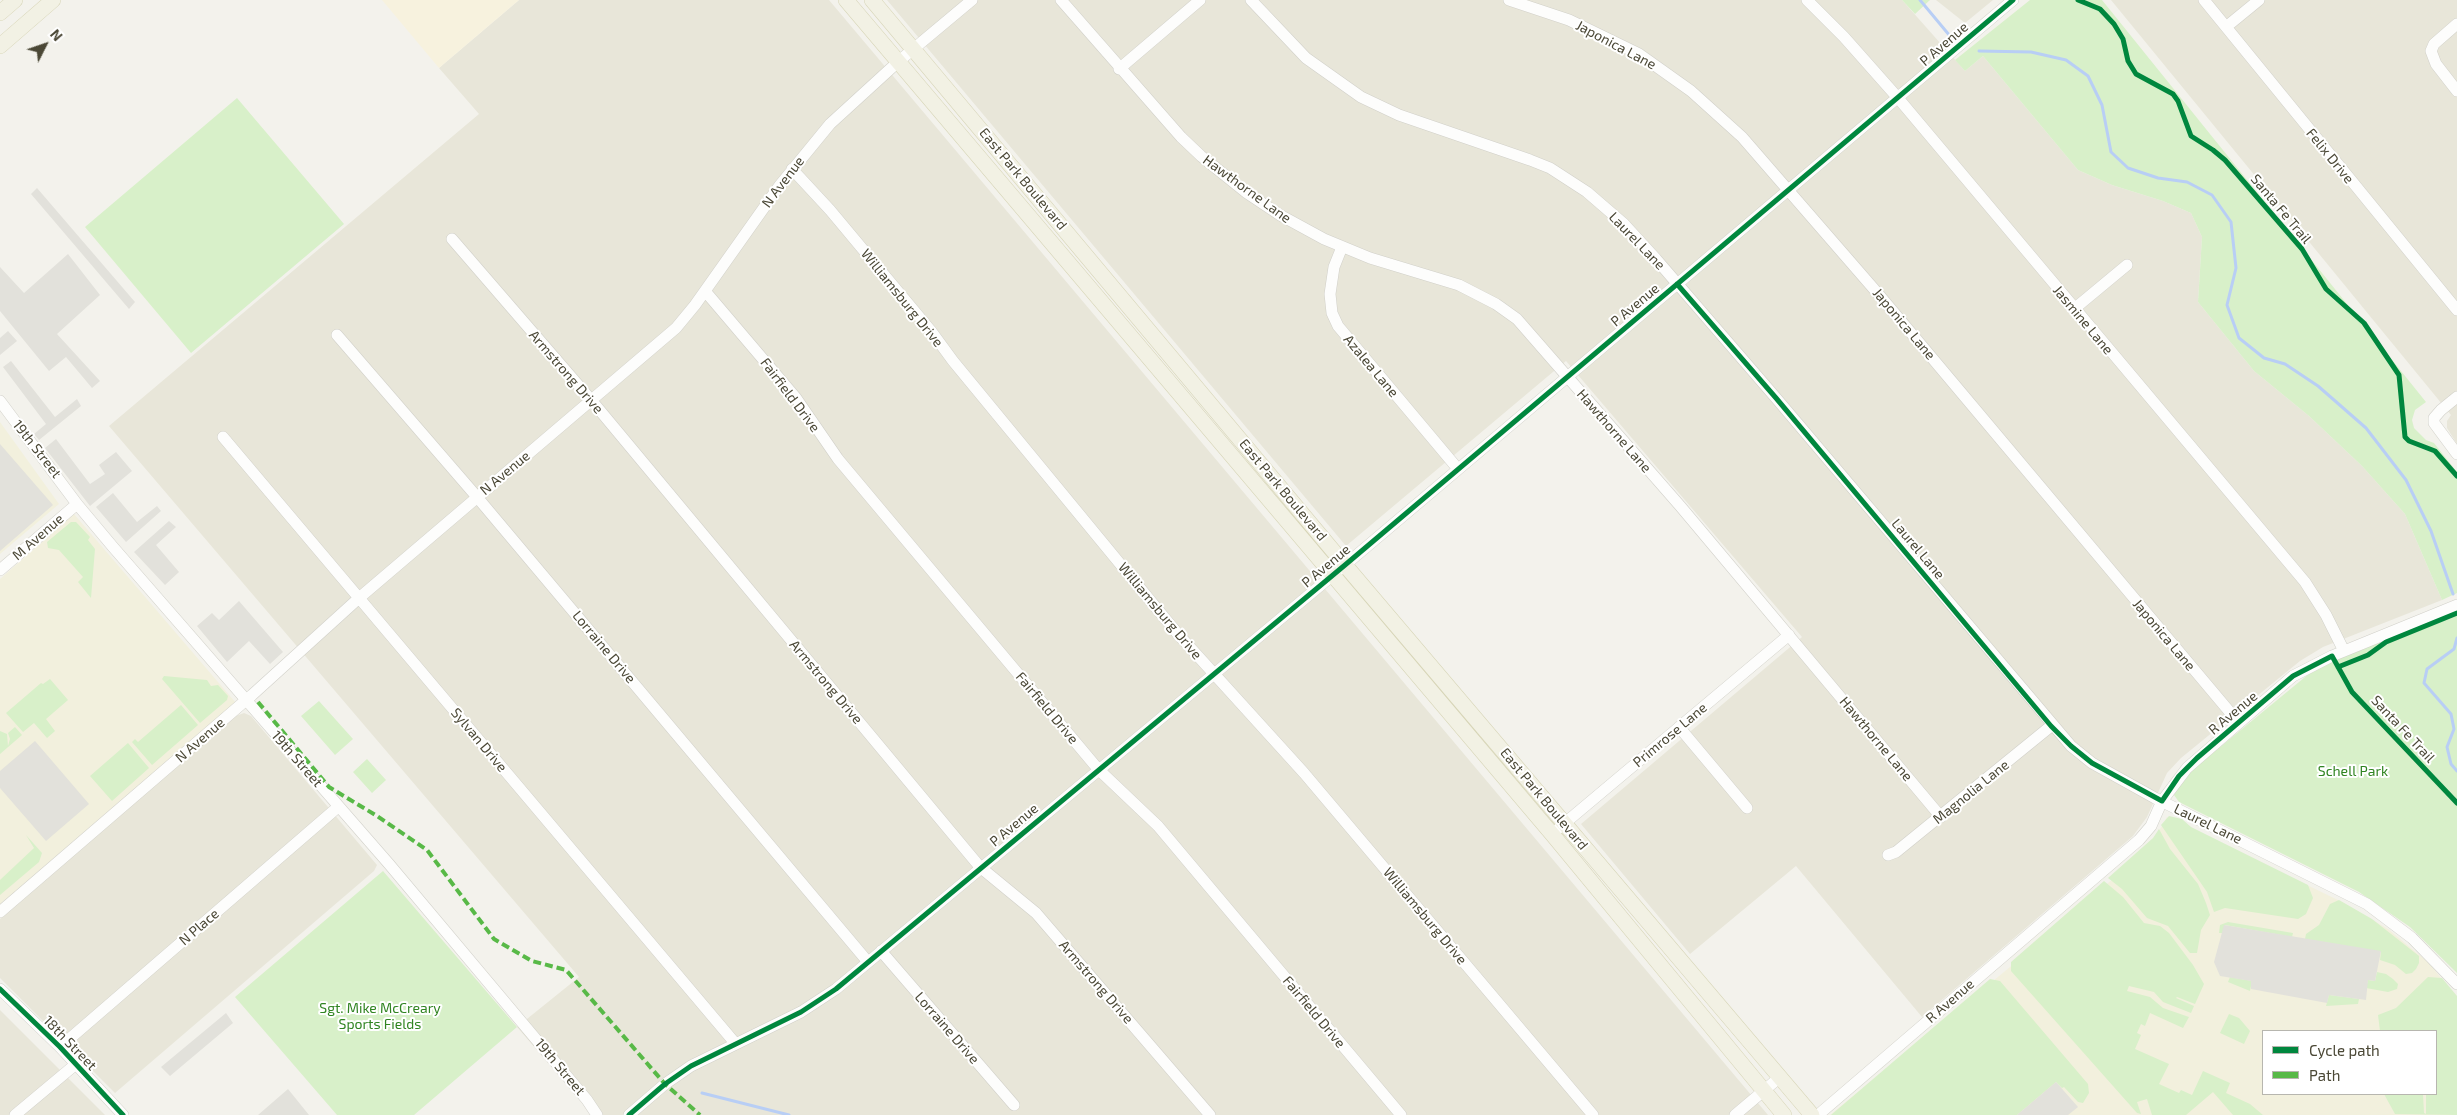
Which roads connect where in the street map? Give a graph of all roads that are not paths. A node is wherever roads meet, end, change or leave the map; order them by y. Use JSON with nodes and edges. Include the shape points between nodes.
{"nodes":[{"id":1,"x":15,"y":0,"type":"edge"},
{"id":2,"x":53,"y":0,"type":"edge"},
{"id":3,"x":846,"y":0,"type":"edge"},
{"id":4,"x":872,"y":0,"type":"edge"},
{"id":5,"x":972,"y":0,"type":"edge"},
{"id":6,"x":1061,"y":0,"type":"edge"},
{"id":7,"x":1200,"y":0,"type":"edge"},
{"id":8,"x":1251,"y":0,"type":"edge"},
{"id":9,"x":1509,"y":0,"type":"edge"},
{"id":10,"x":1807,"y":0,"type":"edge"},
{"id":11,"x":2013,"y":0,"type":"edge"},
{"id":12,"x":2204,"y":0,"type":"edge"},
{"id":13,"x":2259,"y":0,"type":"edge"},
{"id":14,"x":0,"y":13,"type":"edge"},
{"id":15,"x":2457,"y":24,"type":"edge"},
{"id":16,"x":2226,"y":27,"type":"junction"},
{"id":17,"x":0,"y":46,"type":"edge"},
{"id":18,"x":914,"y":50,"type":"junction"},
{"id":19,"x":899,"y":61,"type":"junction"},
{"id":20,"x":1120,"y":68,"type":"junction"},
{"id":21,"x":2457,"y":91,"type":"edge"},
{"id":22,"x":1898,"y":98,"type":"junction"},
{"id":23,"x":792,"y":169,"type":"junction"},
{"id":24,"x":1788,"y":190,"type":"junction"},
{"id":25,"x":452,"y":239,"type":"dead end"},
{"id":26,"x":1342,"y":247,"type":"junction"},
{"id":27,"x":2127,"y":265,"type":"dead end"},
{"id":28,"x":1677,"y":284,"type":"junction"},
{"id":29,"x":705,"y":291,"type":"junction"},
{"id":30,"x":2074,"y":309,"type":"junction"},
{"id":31,"x":2457,"y":310,"type":"edge"},
{"id":32,"x":337,"y":335,"type":"dead end"},
{"id":33,"x":1566,"y":376,"type":"junction"},
{"id":34,"x":2457,"y":398,"type":"edge"},
{"id":35,"x":0,"y":401,"type":"edge"},
{"id":36,"x":592,"y":401,"type":"junction"},
{"id":37,"x":223,"y":437,"type":"dead end"},
{"id":38,"x":2457,"y":454,"type":"edge"},
{"id":39,"x":1458,"y":469,"type":"junction"},
{"id":40,"x":477,"y":497,"type":"junction"},
{"id":41,"x":77,"y":504,"type":"junction"},
{"id":42,"x":1345,"y":565,"type":"junction"},
{"id":43,"x":0,"y":570,"type":"edge"},
{"id":44,"x":1332,"y":575,"type":"junction"},
{"id":45,"x":359,"y":598,"type":"junction"},
{"id":46,"x":2457,"y":605,"type":"edge"},
{"id":47,"x":1789,"y":635,"type":"junction"},
{"id":48,"x":2344,"y":651,"type":"junction"},
{"id":49,"x":1214,"y":674,"type":"junction"},
{"id":50,"x":246,"y":701,"type":"junction"},
{"id":51,"x":2239,"y":723,"type":"junction"},
{"id":52,"x":2051,"y":726,"type":"junction"},
{"id":53,"x":1679,"y":727,"type":"junction"},
{"id":54,"x":1098,"y":769,"type":"junction"},
{"id":55,"x":2162,"y":801,"type":"junction"},
{"id":56,"x":338,"y":807,"type":"junction"},
{"id":57,"x":1747,"y":808,"type":"dead end"},
{"id":58,"x":1941,"y":817,"type":"junction"},
{"id":59,"x":1565,"y":823,"type":"junction"},
{"id":60,"x":1552,"y":834,"type":"junction"},
{"id":61,"x":1888,"y":855,"type":"dead end"},
{"id":62,"x":980,"y":867,"type":"junction"},
{"id":63,"x":0,"y":912,"type":"edge"},
{"id":64,"x":881,"y":951,"type":"junction"},
{"id":65,"x":868,"y":962,"type":"junction"},
{"id":66,"x":2457,"y":984,"type":"edge"},
{"id":67,"x":0,"y":989,"type":"edge"},
{"id":68,"x":1712,"y":997,"type":"junction"},
{"id":69,"x":1696,"y":1010,"type":"junction"},
{"id":70,"x":735,"y":1043,"type":"junction"},
{"id":71,"x":60,"y":1047,"type":"junction"},
{"id":72,"x":76,"y":1064,"type":"junction"},
{"id":73,"x":1780,"y":1077,"type":"junction"},
{"id":74,"x":1763,"y":1091,"type":"junction"},
{"id":75,"x":1014,"y":1105,"type":"dead end"},
{"id":76,"x":15,"y":1115,"type":"edge"},
{"id":77,"x":123,"y":1115,"type":"edge"},
{"id":78,"x":597,"y":1115,"type":"edge"},
{"id":79,"x":629,"y":1115,"type":"edge"},
{"id":80,"x":1210,"y":1115,"type":"edge"},
{"id":81,"x":1401,"y":1115,"type":"edge"},
{"id":82,"x":1592,"y":1115,"type":"edge"},
{"id":83,"x":1734,"y":1115,"type":"edge"},
{"id":84,"x":1784,"y":1115,"type":"edge"},
{"id":85,"x":1812,"y":1115,"type":"edge"},
{"id":86,"x":1818,"y":1115,"type":"edge"}],
"edges":[{"from":1,"to":14,"type":"main road"},
{"from":2,"to":17,"type":"main road"},
{"from":3,"to":19,"type":"main road","name":"East Park Boulevard"},
{"from":4,"to":18,"type":"main road","name":"East Park Boulevard"},
{"from":5,"to":18,"type":"street","name":"N Avenue"},
{"from":6,"to":20,"type":"street","name":"Hawthorne Lane"},
{"from":7,"to":20,"type":"street"},
{"from":8,"to":28,"type":"street","name":"Laurel Lane","via":[[1306,58],[1361,97],[1399,115],[1530,160],[1570,180],[1624,224]]},
{"from":9,"to":24,"type":"street","name":"Japonica Lane","via":[[1594,31],[1656,65],[1724,120]]},
{"from":10,"to":22,"type":"street","name":"Jasmine Lane"},
{"from":11,"to":22,"type":"street","name":"P Avenue"},
{"from":12,"to":16,"type":"street","name":"Felix Drive"},
{"from":13,"to":16,"type":"street"},
{"from":15,"to":21,"type":"street","via":[[2434,44],[2431,51],[2436,64]]},
{"from":16,"to":31,"type":"street","name":"Felix Drive"},
{"from":18,"to":19,"type":"street","name":"N Avenue"},
{"from":18,"to":42,"type":"main road","name":"East Park Boulevard"},
{"from":19,"to":23,"type":"street","name":"N Avenue","via":[[830,124]]},
{"from":19,"to":44,"type":"main road","name":"East Park Boulevard"},
{"from":20,"to":26,"type":"street","name":"Hawthorne Lane","via":[[1201,156],[1280,215]]},
{"from":22,"to":24,"type":"street","name":"P Avenue"},
{"from":22,"to":30,"type":"street","name":"Jasmine Lane"},
{"from":23,"to":29,"type":"street","name":"N Avenue"},
{"from":23,"to":49,"type":"street","name":"Williamsburg Drive","via":[[830,210],[1177,634]]},
{"from":24,"to":28,"type":"street","name":"P Avenue"},
{"from":24,"to":51,"type":"street","name":"Japonica Lane"},
{"from":25,"to":36,"type":"street","name":"Armstrong Drive"},
{"from":26,"to":33,"type":"street","name":"Hawthorne Lane","via":[[1459,285],[1496,304],[1517,319]]},
{"from":26,"to":39,"type":"street","name":"Azalea Lane","via":[[1334,267],[1330,294],[1332,313],[1338,326]]},
{"from":27,"to":30,"type":"street"},
{"from":28,"to":33,"type":"street","name":"P Avenue"},
{"from":28,"to":52,"type":"street","name":"Laurel Lane"},
{"from":29,"to":36,"type":"street","name":"N Avenue","via":[[676,328]]},
{"from":29,"to":54,"type":"street","name":"Fairfield Drive","via":[[796,398],[838,459]]},
{"from":30,"to":48,"type":"street","name":"Jasmine Lane","via":[[2305,582]]},
{"from":32,"to":40,"type":"street","name":"Lorraine Drive"},
{"from":33,"to":39,"type":"street","name":"P Avenue"},
{"from":33,"to":47,"type":"street","name":"Hawthorne Lane"},
{"from":34,"to":38,"type":"street","via":[[2434,418],[2434,423]]},
{"from":35,"to":41,"type":"street","name":"19th Street"},
{"from":36,"to":40,"type":"street","name":"N Avenue"},
{"from":36,"to":62,"type":"street","name":"Armstrong Drive"},
{"from":37,"to":45,"type":"street","name":"Sylvan Drive"},
{"from":39,"to":42,"type":"street","name":"P Avenue"},
{"from":40,"to":45,"type":"street","name":"N Avenue"},
{"from":40,"to":65,"type":"street","name":"Lorraine Drive"},
{"from":41,"to":43,"type":"street","name":"M Avenue"},
{"from":41,"to":50,"type":"street","name":"19th Street"},
{"from":42,"to":44,"type":"street","name":"P Avenue"},
{"from":42,"to":59,"type":"main road","name":"East Park Boulevard"},
{"from":44,"to":49,"type":"street","name":"P Avenue"},
{"from":44,"to":60,"type":"main road","name":"East Park Boulevard"},
{"from":45,"to":50,"type":"street","name":"N Avenue"},
{"from":45,"to":70,"type":"street","name":"Sylvan Drive"},
{"from":46,"to":48,"type":"street","name":"R Avenue"},
{"from":47,"to":53,"type":"street","name":"Primrose Lane"},
{"from":47,"to":58,"type":"street","name":"Hawthorne Lane"},
{"from":48,"to":51,"type":"street","name":"R Avenue","via":[[2293,676]]},
{"from":49,"to":54,"type":"street","name":"P Avenue"},
{"from":49,"to":82,"type":"street","name":"Williamsburg Drive","via":[[1304,773]]},
{"from":50,"to":56,"type":"street","name":"19th Street"},
{"from":50,"to":63,"type":"street","name":"N Avenue"},
{"from":51,"to":55,"type":"street","name":"R Avenue","via":[[2187,768]]},
{"from":52,"to":55,"type":"street","name":"Laurel Lane","via":[[2092,763]]},
{"from":52,"to":58,"type":"street","name":"Magnolia Lane"},
{"from":53,"to":57,"type":"street"},
{"from":53,"to":59,"type":"street","name":"Primrose Lane"},
{"from":54,"to":62,"type":"street","name":"P Avenue"},
{"from":54,"to":81,"type":"street","name":"Fairfield Drive","via":[[1158,826]]},
{"from":55,"to":66,"type":"street","name":"Laurel Lane","via":[[2367,904],[2412,938]]},
{"from":55,"to":86,"type":"street","name":"R Avenue","via":[[2150,826],[2138,840]]},
{"from":56,"to":71,"type":"street","name":"N Place"},
{"from":56,"to":78,"type":"street","name":"19th Street"},
{"from":58,"to":61,"type":"street","name":"Magnolia Lane"},
{"from":59,"to":60,"type":"street","name":"Primrose Lane"},
{"from":59,"to":68,"type":"main road","name":"East Park Boulevard"},
{"from":60,"to":69,"type":"main road","name":"East Park Boulevard"},
{"from":62,"to":64,"type":"street","name":"P Avenue"},
{"from":62,"to":80,"type":"street","name":"Armstrong Drive","via":[[1036,912]]},
{"from":64,"to":65,"type":"street","name":"P Avenue"},
{"from":64,"to":75,"type":"street","name":"Lorraine Drive"},
{"from":65,"to":70,"type":"street","name":"P Avenue","via":[[820,1001]]},
{"from":67,"to":71,"type":"street","name":"18th Street"},
{"from":68,"to":69,"type":"main road"},
{"from":68,"to":73,"type":"main road","name":"East Park Boulevard"},
{"from":69,"to":74,"type":"main road","name":"East Park Boulevard"},
{"from":70,"to":79,"type":"street","name":"P Avenue","via":[[691,1066]]},
{"from":71,"to":72,"type":"street","name":"18th Street"},
{"from":72,"to":76,"type":"street"},
{"from":72,"to":77,"type":"street","name":"18th Street"},
{"from":73,"to":74,"type":"street"},
{"from":73,"to":85,"type":"main road","name":"East Park Boulevard"},
{"from":74,"to":83,"type":"street"},
{"from":74,"to":84,"type":"main road","name":"East Park Boulevard"}]}
